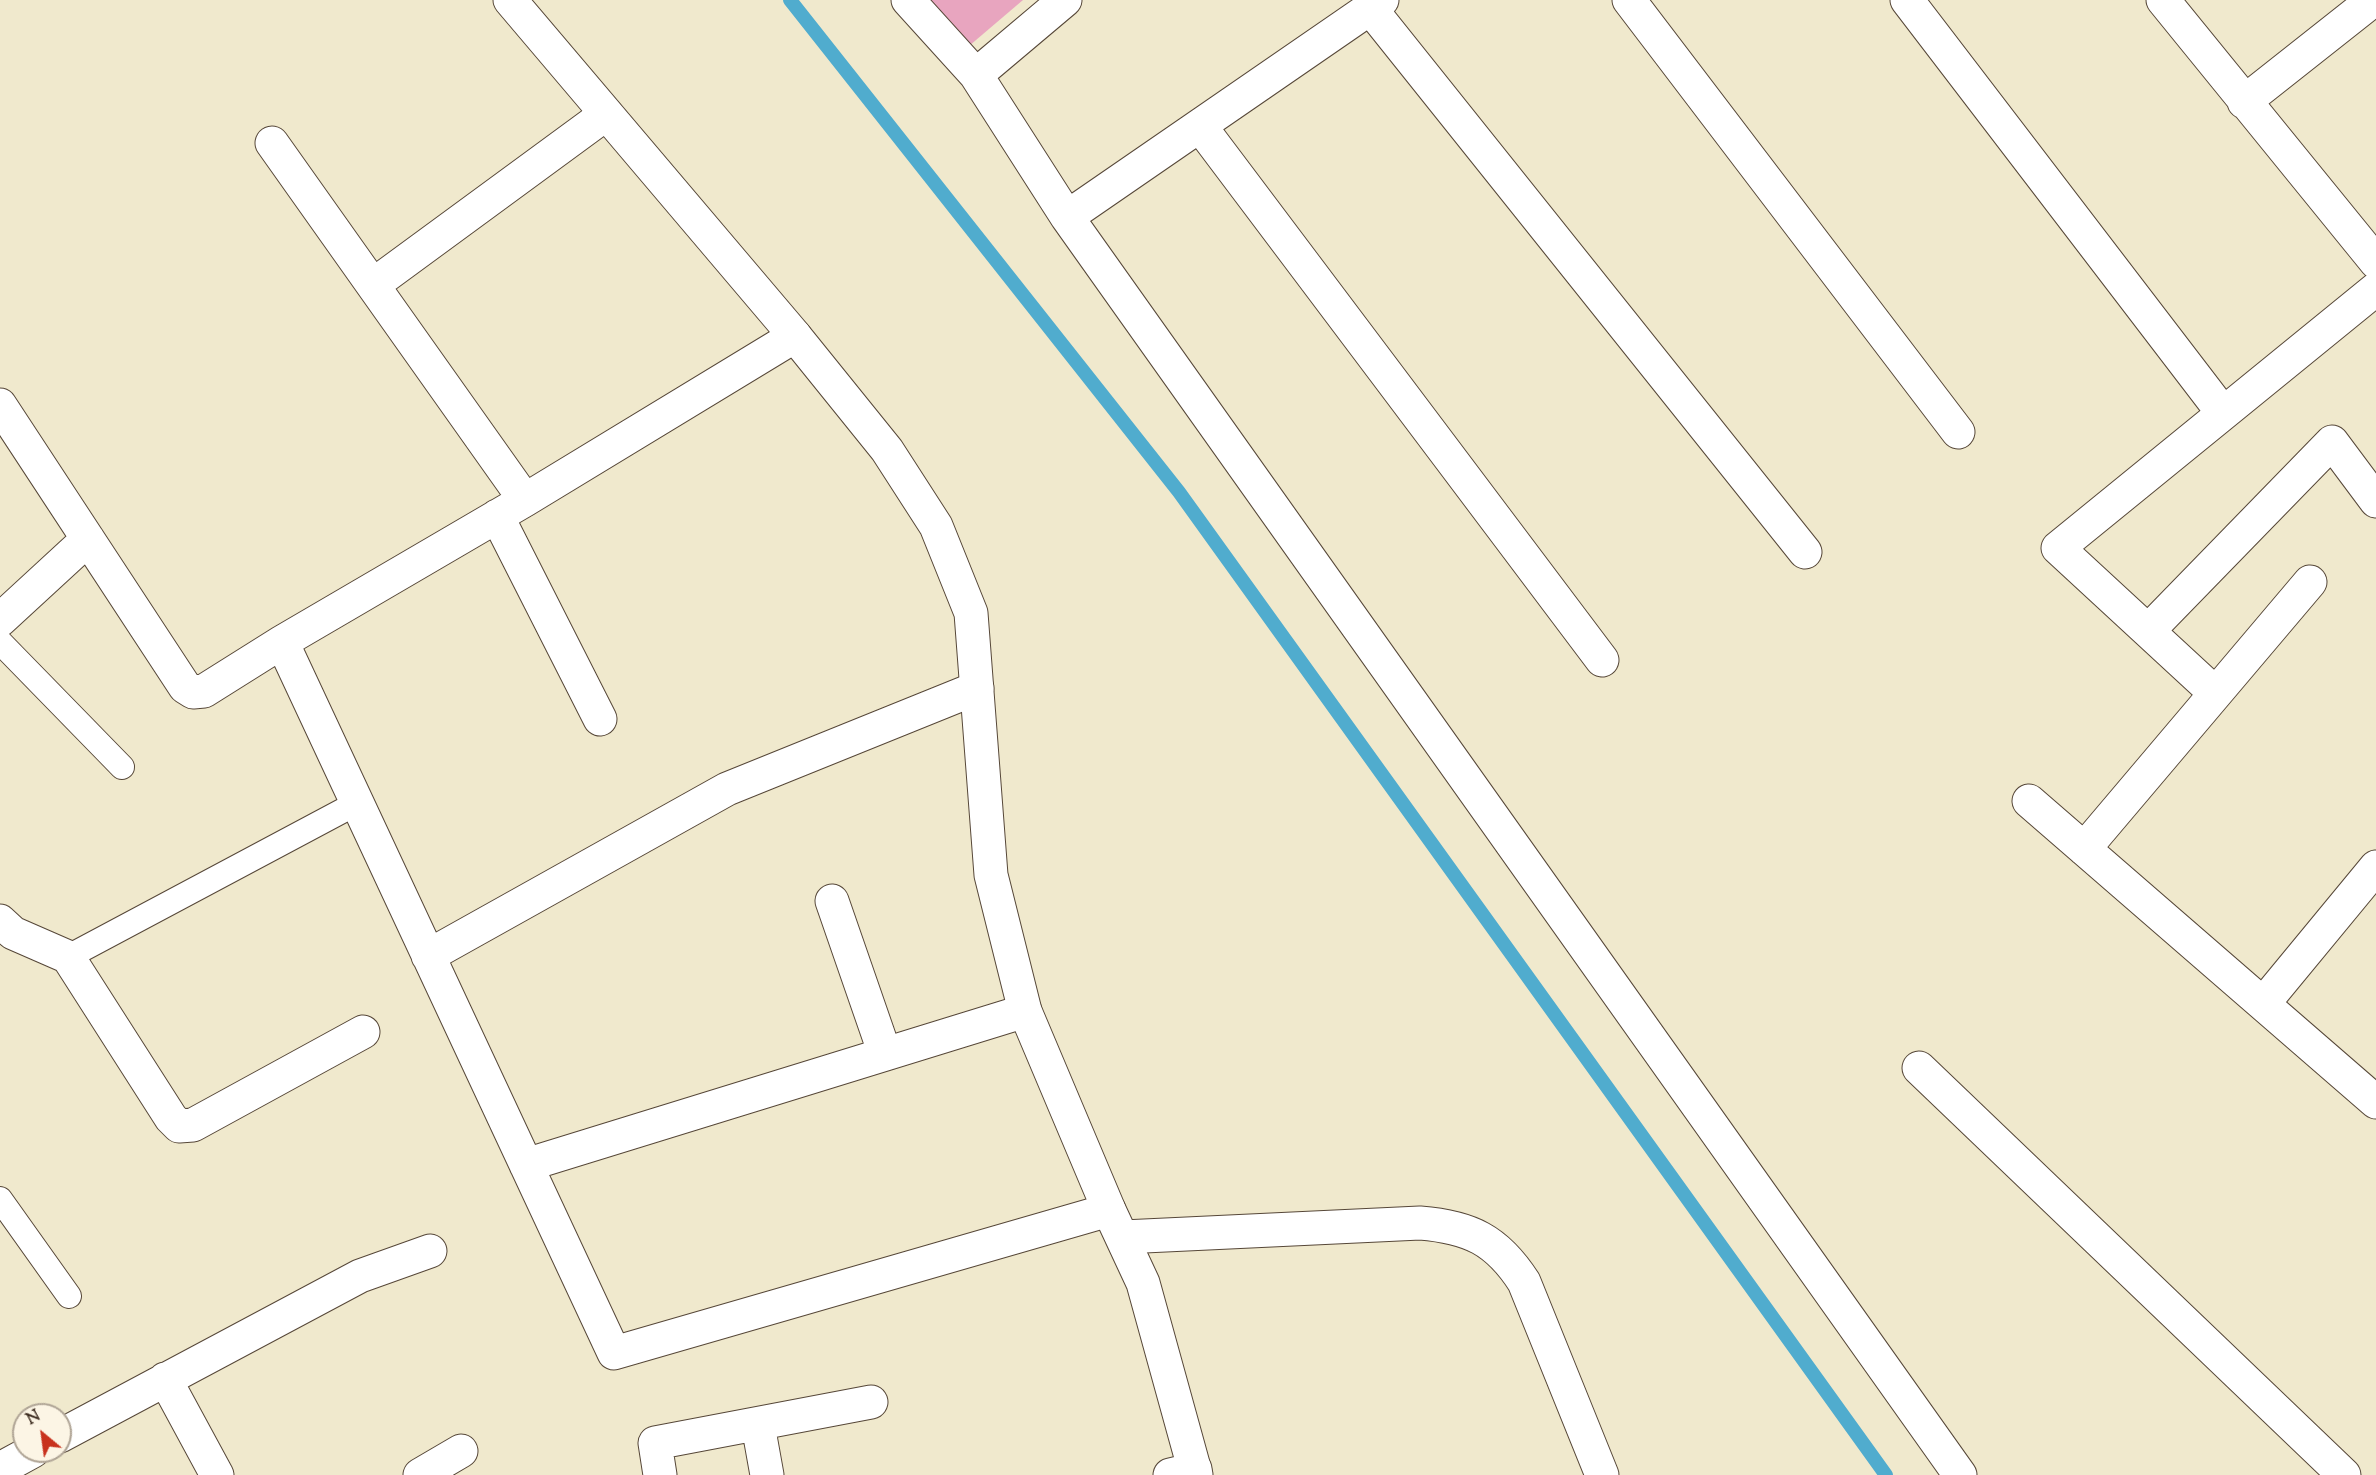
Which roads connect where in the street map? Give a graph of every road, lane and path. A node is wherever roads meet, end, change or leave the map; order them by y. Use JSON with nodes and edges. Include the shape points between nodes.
{"nodes":[{"id":1,"x":510,"y":0,"type":"edge"},
{"id":2,"x":908,"y":0,"type":"edge"},
{"id":3,"x":1065,"y":0,"type":"edge"},
{"id":4,"x":1629,"y":0,"type":"edge"},
{"id":5,"x":1906,"y":0,"type":"edge"},
{"id":6,"x":2163,"y":0,"type":"edge"},
{"id":7,"x":2373,"y":0,"type":"edge"},
{"id":8,"x":1376,"y":4,"type":"edge"},
{"id":9,"x":976,"y":75,"type":"junction"},
{"id":10,"x":2244,"y":102,"type":"junction"},
{"id":11,"x":606,"y":114,"type":"junction"},
{"id":12,"x":1200,"y":126,"type":"junction"},
{"id":13,"x":272,"y":143,"type":"dead end"},
{"id":14,"x":1067,"y":217,"type":"junction"},
{"id":15,"x":2376,"y":262,"type":"edge"},
{"id":16,"x":373,"y":285,"type":"junction"},
{"id":17,"x":2376,"y":289,"type":"edge"},
{"id":18,"x":795,"y":336,"type":"junction"},
{"id":19,"x":0,"y":405,"type":"edge"},
{"id":20,"x":2223,"y":413,"type":"junction"},
{"id":21,"x":1958,"y":432,"type":"dead end"},
{"id":22,"x":525,"y":500,"type":"junction"},
{"id":23,"x":2376,"y":501,"type":"edge"},
{"id":24,"x":497,"y":516,"type":"junction"},
{"id":25,"x":88,"y":538,"type":"junction"},
{"id":26,"x":1805,"y":552,"type":"dead end"},
{"id":27,"x":2310,"y":582,"type":"dead end"},
{"id":28,"x":0,"y":620,"type":"edge"},
{"id":29,"x":2148,"y":631,"type":"junction"},
{"id":30,"x":0,"y":642,"type":"edge"},
{"id":31,"x":282,"y":642,"type":"junction"},
{"id":32,"x":1602,"y":660,"type":"dead end"},
{"id":33,"x":977,"y":688,"type":"junction"},
{"id":34,"x":2216,"y":693,"type":"junction"},
{"id":35,"x":600,"y":719,"type":"dead end"},
{"id":36,"x":122,"y":767,"type":"dead end"},
{"id":37,"x":2029,"y":801,"type":"dead end"},
{"id":38,"x":357,"y":803,"type":"junction"},
{"id":39,"x":2084,"y":849,"type":"junction"},
{"id":40,"x":2376,"y":867,"type":"edge"},
{"id":41,"x":832,"y":901,"type":"dead end"},
{"id":42,"x":4,"y":929,"type":"edge"},
{"id":43,"x":428,"y":956,"type":"junction"},
{"id":44,"x":68,"y":957,"type":"junction"},
{"id":45,"x":2263,"y":1004,"type":"junction"},
{"id":46,"x":1025,"y":1011,"type":"junction"},
{"id":47,"x":363,"y":1032,"type":"dead end"},
{"id":48,"x":885,"y":1054,"type":"junction"},
{"id":49,"x":1919,"y":1068,"type":"dead end"},
{"id":50,"x":2376,"y":1102,"type":"edge"},
{"id":51,"x":526,"y":1165,"type":"junction"},
{"id":52,"x":0,"y":1199,"type":"edge"},
{"id":53,"x":1116,"y":1223,"type":"junction"},
{"id":54,"x":430,"y":1251,"type":"dead end"},
{"id":55,"x":69,"y":1296,"type":"dead end"},
{"id":56,"x":165,"y":1379,"type":"junction"},
{"id":57,"x":871,"y":1402,"type":"dead end"},
{"id":58,"x":758,"y":1425,"type":"junction"},
{"id":59,"x":72,"y":1429,"type":"edge"},
{"id":60,"x":461,"y":1451,"type":"dead end"},
{"id":61,"x":1187,"y":1473,"type":"edge"},
{"id":62,"x":217,"y":1475,"type":"edge"},
{"id":63,"x":420,"y":1475,"type":"edge"},
{"id":64,"x":660,"y":1475,"type":"edge"},
{"id":65,"x":767,"y":1475,"type":"edge"},
{"id":66,"x":1602,"y":1475,"type":"edge"},
{"id":67,"x":1960,"y":1475,"type":"edge"},
{"id":68,"x":2344,"y":1475,"type":"edge"}],
"edges":[{"from":1,"to":11,"type":"street"},
{"from":2,"to":9,"type":"street"},
{"from":3,"to":9,"type":"street"},
{"from":4,"to":21,"type":"street"},
{"from":5,"to":20,"type":"street"},
{"from":6,"to":10,"type":"street"},
{"from":7,"to":10,"type":"street"},
{"from":8,"to":12,"type":"street"},
{"from":8,"to":26,"type":"street"},
{"from":9,"to":14,"type":"street"},
{"from":10,"to":15,"type":"street"},
{"from":11,"to":16,"type":"street"},
{"from":11,"to":18,"type":"street"},
{"from":12,"to":14,"type":"street"},
{"from":12,"to":32,"type":"street"},
{"from":13,"to":16,"type":"street"},
{"from":14,"to":67,"type":"street"},
{"from":16,"to":22,"type":"street"},
{"from":17,"to":20,"type":"street"},
{"from":18,"to":22,"type":"street"},
{"from":18,"to":33,"type":"street","via":[[887,450],[936,525],[971,613]]},
{"from":19,"to":25,"type":"street"},
{"from":20,"to":29,"type":"street","via":[[2058,548]]},
{"from":22,"to":24,"type":"street"},
{"from":23,"to":29,"type":"street","via":[[2332,442]]},
{"from":24,"to":31,"type":"street"},
{"from":24,"to":35,"type":"street"},
{"from":25,"to":28,"type":"street"},
{"from":25,"to":31,"type":"street","via":[[185,687],[193,692],[204,690]]},
{"from":27,"to":34,"type":"street"},
{"from":29,"to":34,"type":"street"},
{"from":30,"to":36,"type":"lane"},
{"from":31,"to":38,"type":"street"},
{"from":33,"to":43,"type":"street","via":[[727,789]]},
{"from":33,"to":46,"type":"street","via":[[991,875]]},
{"from":34,"to":39,"type":"street"},
{"from":37,"to":39,"type":"street"},
{"from":38,"to":43,"type":"street"},
{"from":38,"to":44,"type":"lane"},
{"from":39,"to":45,"type":"street"},
{"from":40,"to":45,"type":"street"},
{"from":41,"to":48,"type":"street"},
{"from":42,"to":44,"type":"street"},
{"from":43,"to":51,"type":"street"},
{"from":44,"to":47,"type":"street","via":[[171,1118],[180,1126],[193,1125]]},
{"from":45,"to":50,"type":"street"},
{"from":46,"to":48,"type":"street"},
{"from":46,"to":53,"type":"street"},
{"from":48,"to":51,"type":"street"},
{"from":49,"to":68,"type":"street"},
{"from":51,"to":53,"type":"street","via":[[614,1353]]},
{"from":52,"to":55,"type":"lane"},
{"from":53,"to":61,"type":"street","via":[[1143,1283]]},
{"from":53,"to":66,"type":"street","via":[[1420,1223],[1450,1226],[1481,1237],[1512,1264],[1524,1282]]},
{"from":54,"to":56,"type":"street","via":[[360,1276]]},
{"from":56,"to":59,"type":"street"},
{"from":56,"to":62,"type":"street"},
{"from":57,"to":58,"type":"street"},
{"from":58,"to":64,"type":"street","via":[[655,1443]]},
{"from":58,"to":65,"type":"street"},
{"from":60,"to":63,"type":"street"}]}
